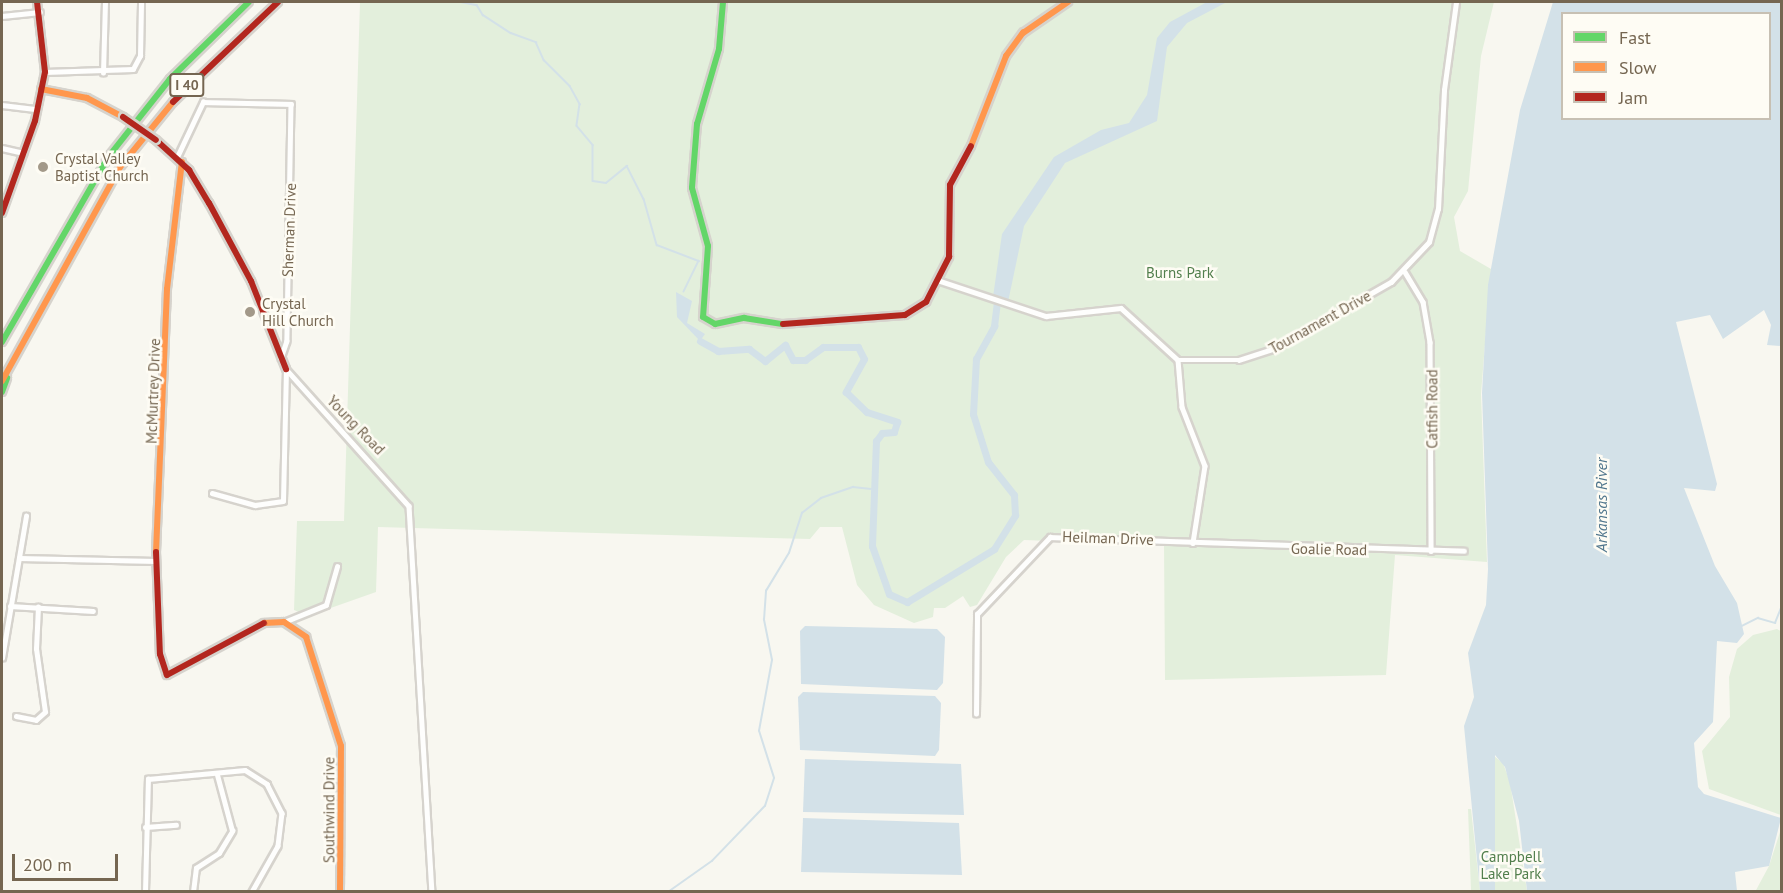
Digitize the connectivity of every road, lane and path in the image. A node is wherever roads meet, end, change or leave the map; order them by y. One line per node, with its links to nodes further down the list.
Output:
1 (37, 2): 9 (main road)
2 (105, 2): 12 (street)
3 (141, 2): 12 (street)
4 (249, 2): 24 (main road, I 40)
5 (278, 2): 26 (main road, I 40)
6 (723, 2): 23 (main road)
7 (1068, 2): 23 (main road)
8 (1456, 2): 22 (street, Tournament Drive)
9 (40, 12): 10 (street); 11 (main road)
10 (2, 16)
11 (45, 72): 12 (street); 13 (main road)
12 (103, 73)
13 (41, 88): 15 (main road); 18 (main road, Young Road, bridge)
14 (2, 105): 15 (street)
15 (37, 109): 17 (main road)
16 (2, 148): 17 (street)
17 (23, 153): 20 (main road)
18 (177, 157): 19 (main road, Young Road); 25 (street, Sherman Drive)
19 (182, 162): 25 (main road, Young Road); 37 (main road, McMurtrey Drive)
20 (5, 191): 21 (main road)
21 (2, 213)
22 (1406, 272): 27 (street, Tournament Drive); 34 (street, Catfish Road)
23 (940, 281): 27 (street)
24 (2, 342)
25 (281, 358): 28 (main road, Young Road)
26 (13, 360): 29 (main road, I 40); 30 (main road)
27 (1178, 360): 33 (street)
28 (286, 369): 31 (street); 53 (street, Young Road)
29 (2, 381)
30 (2, 392)
31 (212, 494)
32 (26, 516): 36 (street)
33 (1193, 543): 34 (street, Goalie Road); 44 (street, Heilman Drive)
34 (1431, 551): 35 (street, Goalie Road)
35 (1464, 551)
36 (19, 558): 37 (street); 39 (street)
37 (156, 561): 42 (main road, McMurtrey Drive)
38 (337, 567): 42 (street)
39 (10, 606): 40 (street); 43 (street)
40 (38, 607): 41 (street); 45 (street)
41 (93, 611)
42 (284, 622): 52 (main road, Southwind Drive)
43 (2, 658)
44 (976, 714)
45 (16, 716)
46 (217, 775): 48 (street); 50 (street); 51 (street)
47 (176, 825): 48 (street)
48 (145, 827): 49 (street)
49 (145, 891)
50 (193, 891)
51 (252, 891)
52 (340, 891)
53 (432, 891)

